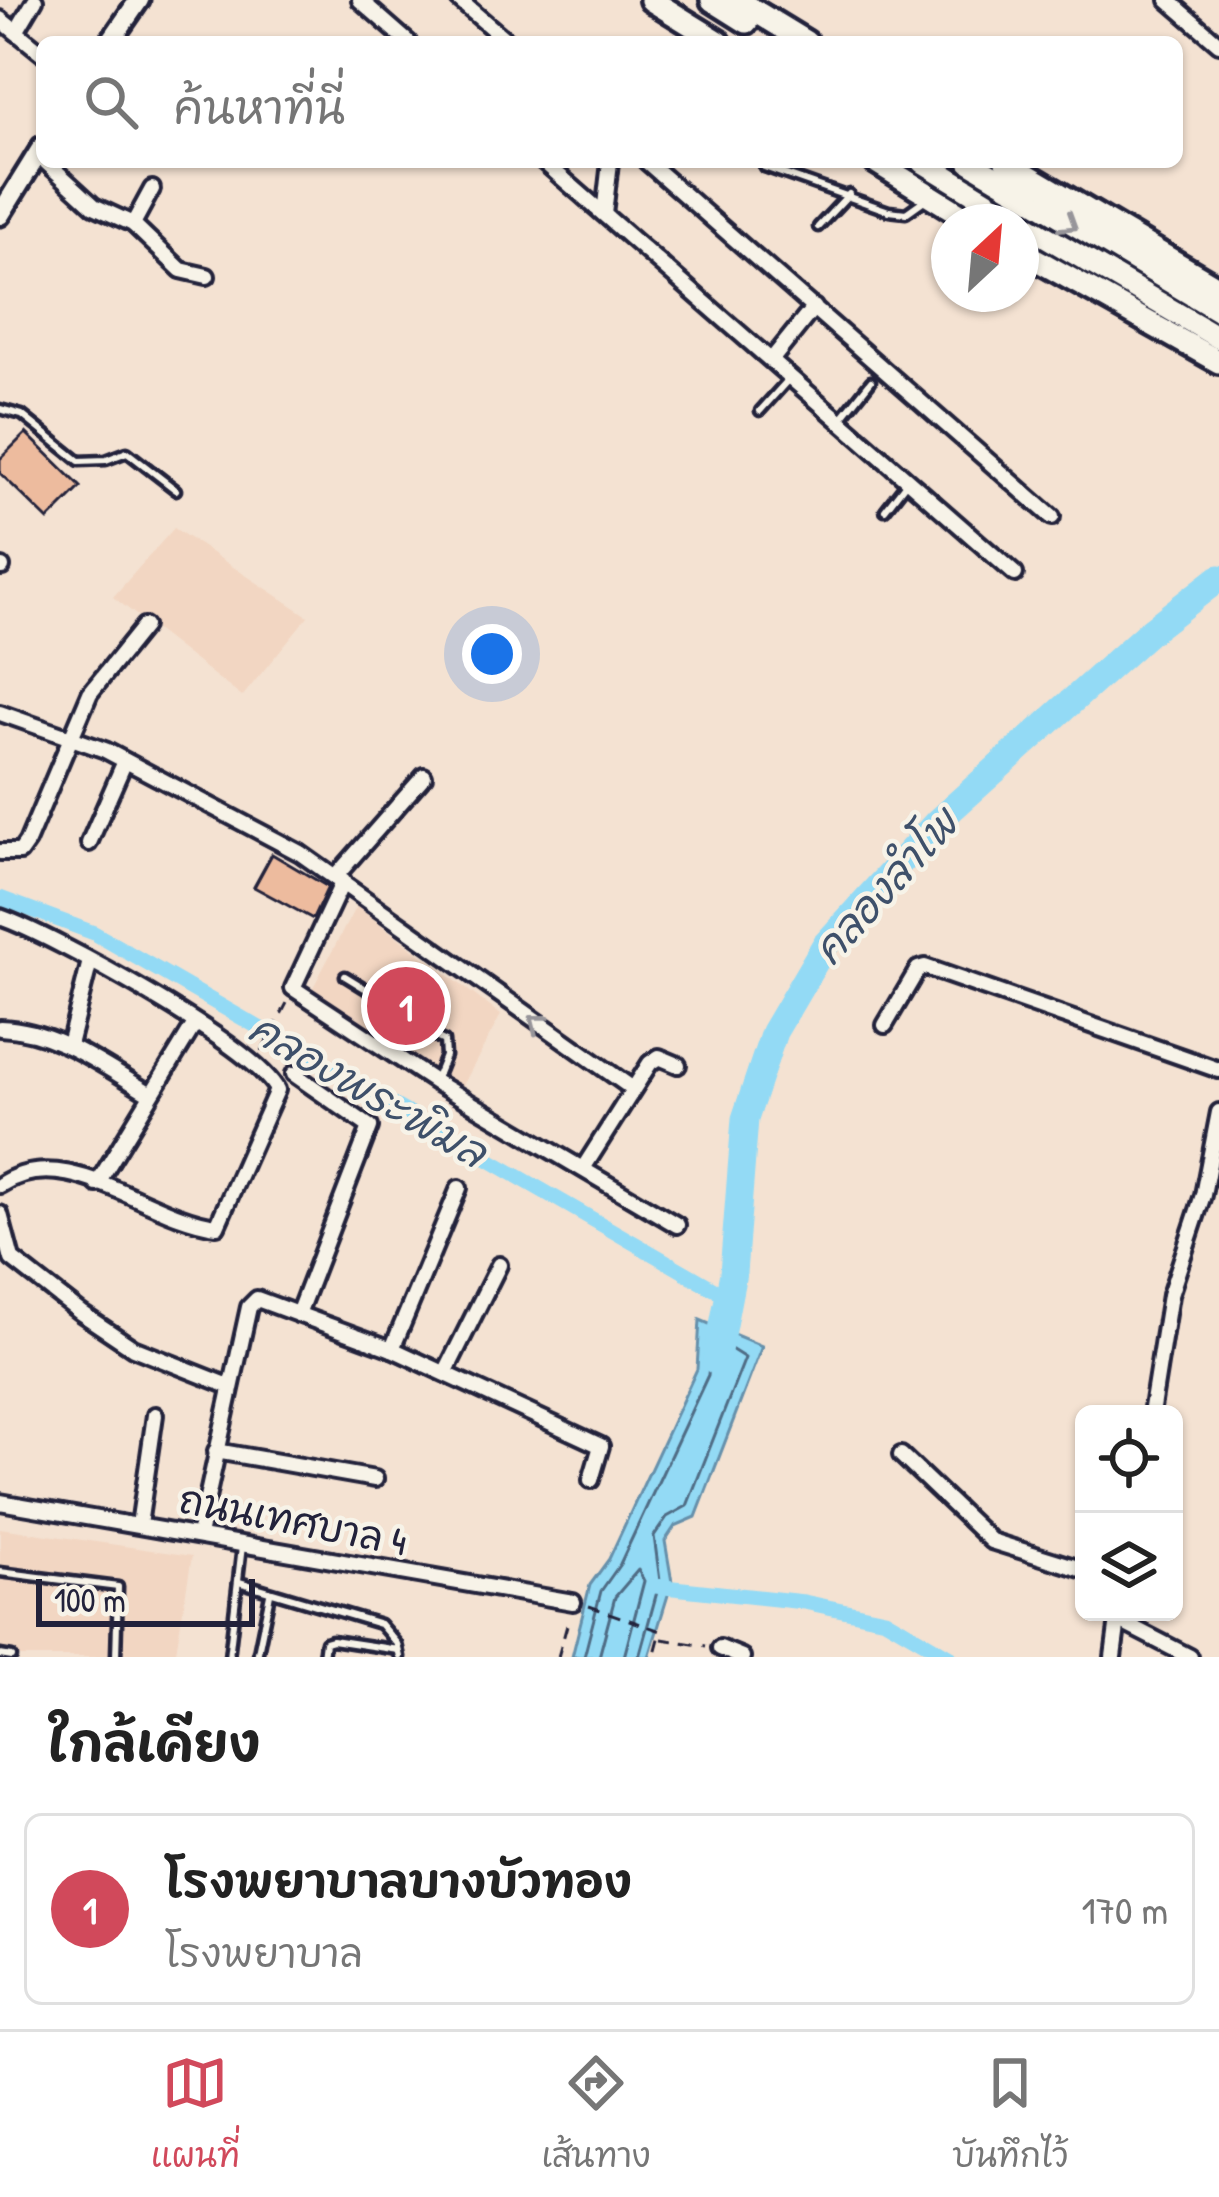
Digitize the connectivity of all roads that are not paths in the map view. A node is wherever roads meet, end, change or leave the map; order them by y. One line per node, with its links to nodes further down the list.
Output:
1 (35, 0): 10 (street)
2 (139, 0): 11 (main road)
3 (360, 0): 12 (street)
4 (459, 0): 13 (street)
5 (651, 0): 14 (main road); 15 (main road)
6 (712, 0): 16 (main road)
7 (737, 0): 17 (main road)
8 (1168, 0): 18 (street)
9 (0, 20): 10 (street)
10 (16, 32): 19 (street)
11 (114, 36)
12 (400, 36)
13 (501, 36)
14 (687, 36)
15 (709, 36)
16 (769, 36)
17 (796, 36)
18 (1219, 44)
19 (36, 48)
20 (36, 164): 35 (main road)
21 (54, 168): 37 (street)
22 (551, 168): 36 (street)
23 (609, 168): 36 (street)
24 (654, 168): 43 (street)
25 (767, 168): 31 (lane)
26 (886, 168): 32 (main road)
27 (933, 168): 34 (main road)
28 (980, 168): 44 (main road, one-way to 44)
29 (1016, 168): 42 (main road)
30 (152, 189): 37 (street)
31 (848, 194): 32 (lane); 38 (lane)
32 (930, 196): 33 (main road)
33 (943, 204)
34 (992, 204)
35 (0, 214)
36 (604, 214): 46 (street)
37 (133, 224): 41 (street)
38 (818, 227)
39 (1039, 233): 45 (main road)
40 (1039, 261): 47 (main road)
41 (207, 276)
42 (1219, 288)
43 (814, 307): 46 (street); 56 (street)
44 (1219, 311)
45 (1219, 338)
46 (773, 358): 48 (street)
47 (1219, 362)
48 (790, 377): 51 (lane); 52 (street)
49 (872, 381): 52 (lane)
50 (0, 410): 54 (lane)
51 (760, 411)
52 (840, 419): 53 (street)
53 (908, 480): 55 (lane); 57 (street)
54 (176, 490)
55 (885, 510)
56 (1052, 517)
57 (1015, 574)
58 (144, 626): 60 (street)
59 (0, 713): 60 (street)
60 (69, 737): 61 (street); 64 (street)
61 (125, 761): 63 (street); 65 (street)
62 (424, 776): 65 (street)
63 (89, 843)
64 (0, 851)
65 (340, 879): 73 (street); 79 (street, one-way to 65)
66 (0, 917): 67 (street)
67 (90, 961): 70 (street); 74 (street)
68 (345, 976): 69 (lane)
69 (397, 1018): 73 (lane); 78 (lane)
70 (194, 1025): 80 (street); 83 (street)
71 (884, 1025): 76 (street)
72 (0, 1028): 74 (street)
73 (377, 1044): 78 (street)
74 (69, 1045): 80 (street)
75 (678, 1065): 79 (street)
76 (1219, 1070)
77 (295, 1074): 91 (street)
78 (435, 1082): 82 (street)
79 (633, 1089): 82 (street)
80 (151, 1094): 83 (street)
81 (1219, 1112): 86 (street)
82 (584, 1167): 89 (street)
83 (97, 1184): 84 (street)
84 (0, 1185)
85 (459, 1188): 92 (street)
86 (1203, 1195): 87 (street); 95 (street)
87 (1219, 1201)
88 (0, 1214): 94 (street)
89 (677, 1225)
90 (499, 1265): 93 (street)
91 (298, 1314): 92 (street); 94 (street)
92 (392, 1349): 93 (street)
93 (446, 1373): 100 (street)
94 (229, 1386): 97 (street)
95 (1152, 1405)
96 (155, 1415): 102 (street)
97 (216, 1451): 99 (street); 103 (street)
98 (901, 1455): 105 (street)
99 (375, 1479)
100 (591, 1480)
101 (0, 1502): 102 (street, ถนนเทศบาล 4)
102 (139, 1525): 103 (street, ถนนเทศบาล 4)
103 (199, 1534): 104 (street, ถนนเทศบาล 4)
104 (242, 1542): 107 (lane); 109 (street, ถนนเทศบาล 4)
105 (1075, 1567)
106 (0, 1572): 116 (lane)
107 (238, 1582): 108 (lane); 117 (lane)
108 (270, 1594): 113 (lane); 118 (lane)
109 (575, 1602)
110 (1117, 1621): 121 (street)
111 (1127, 1621): 122 (street)
112 (720, 1648): 120 (street)
113 (399, 1653): 119 (lane)
114 (0, 1655): 115 (lane)
115 (12, 1657)
116 (116, 1657)
117 (229, 1657)
118 (257, 1657)
119 (323, 1657)
120 (742, 1657)
121 (1113, 1657)
122 (1190, 1657)

